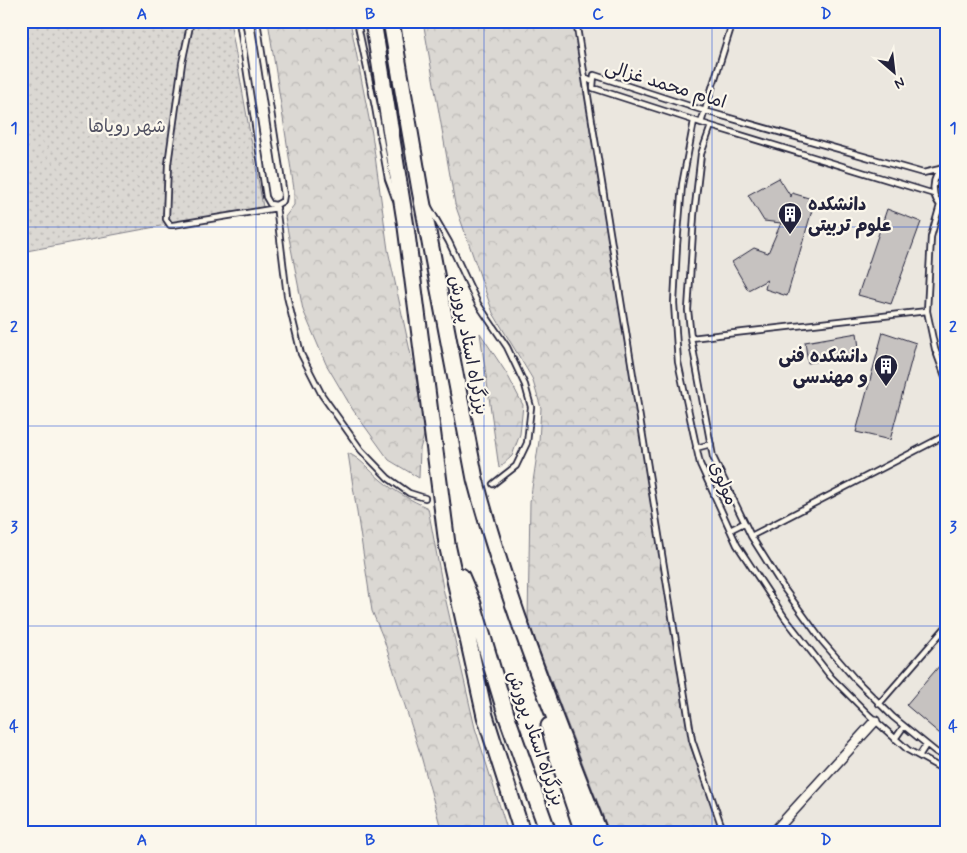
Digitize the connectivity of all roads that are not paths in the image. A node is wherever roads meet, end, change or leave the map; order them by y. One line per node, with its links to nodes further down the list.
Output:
1 (191, 21): 20 (lane)
2 (239, 21): 20 (lane)
3 (257, 21): 20 (lane)
4 (358, 21): 22 (lane)
5 (373, 21): 22 (highway, بزرگراه استاد پرورش)
6 (392, 21): 17 (highway, بزرگراه استاد پرورش)
7 (576, 21): 9 (lane)
8 (733, 21): 11 (lane)
9 (584, 78): 10 (lane); 49 (lane)
10 (593, 82): 11 (lane, امام محمد غزالی); 12 (lane, امام محمد غزالی)
11 (705, 110): 13 (lane); 16 (lane, امام محمد غزالی)
12 (694, 121): 13 (lane, امام محمد غزالی); 28 (lane, مولوی)
13 (701, 123): 14 (lane, امام محمد غزالی)
14 (711, 126): 18 (lane, امام محمد غزالی); 24 (lane, مولوی)
15 (946, 163): 16 (lane)
16 (940, 169): 18 (lane)
17 (420, 190): 29 (lane); 36 (highway, بزرگراه استاد پرورش)
18 (934, 194): 19 (lane)
19 (940, 205): 21 (lane); 23 (lane)
20 (276, 207): 30 (lane)
21 (946, 211)
22 (406, 226): 34 (highway, بزرگراه استاد پرورش)
23 (927, 311): 24 (lane); 25 (lane)
24 (691, 338): 27 (lane, مولوی)
25 (946, 379)
26 (946, 435): 33 (lane)
27 (710, 444): 28 (lane); 31 (lane, مولوی)
28 (696, 448): 32 (lane, مولوی)
29 (493, 484)
30 (426, 498)
31 (744, 523): 32 (lane); 33 (lane, مولوی)
32 (730, 530): 38 (lane, مولوی)
33 (751, 536): 37 (lane, مولوی)
34 (447, 544): 45 (highway, بزرگراه استاد پرورش); 46 (highway, بزرگراه استاد پرورش)
35 (946, 627): 37 (lane)
36 (536, 670): 47 (highway, بزرگراه استاد پرورش); 48 (highway, بزرگراه استاد پرورش)
37 (879, 704): 39 (lane, مولوی)
38 (875, 721): 40 (lane, مولوی); 50 (street)
39 (904, 726): 40 (lane); 41 (lane, مولوی)
40 (895, 739): 42 (lane, مولوی)
41 (926, 745): 42 (lane); 43 (lane, مولوی)
42 (919, 756): 44 (lane, مولوی)
43 (946, 757)
44 (946, 771)
45 (522, 832)
46 (548, 832)
47 (583, 832)
48 (599, 832)
49 (725, 832)
50 (774, 832)

